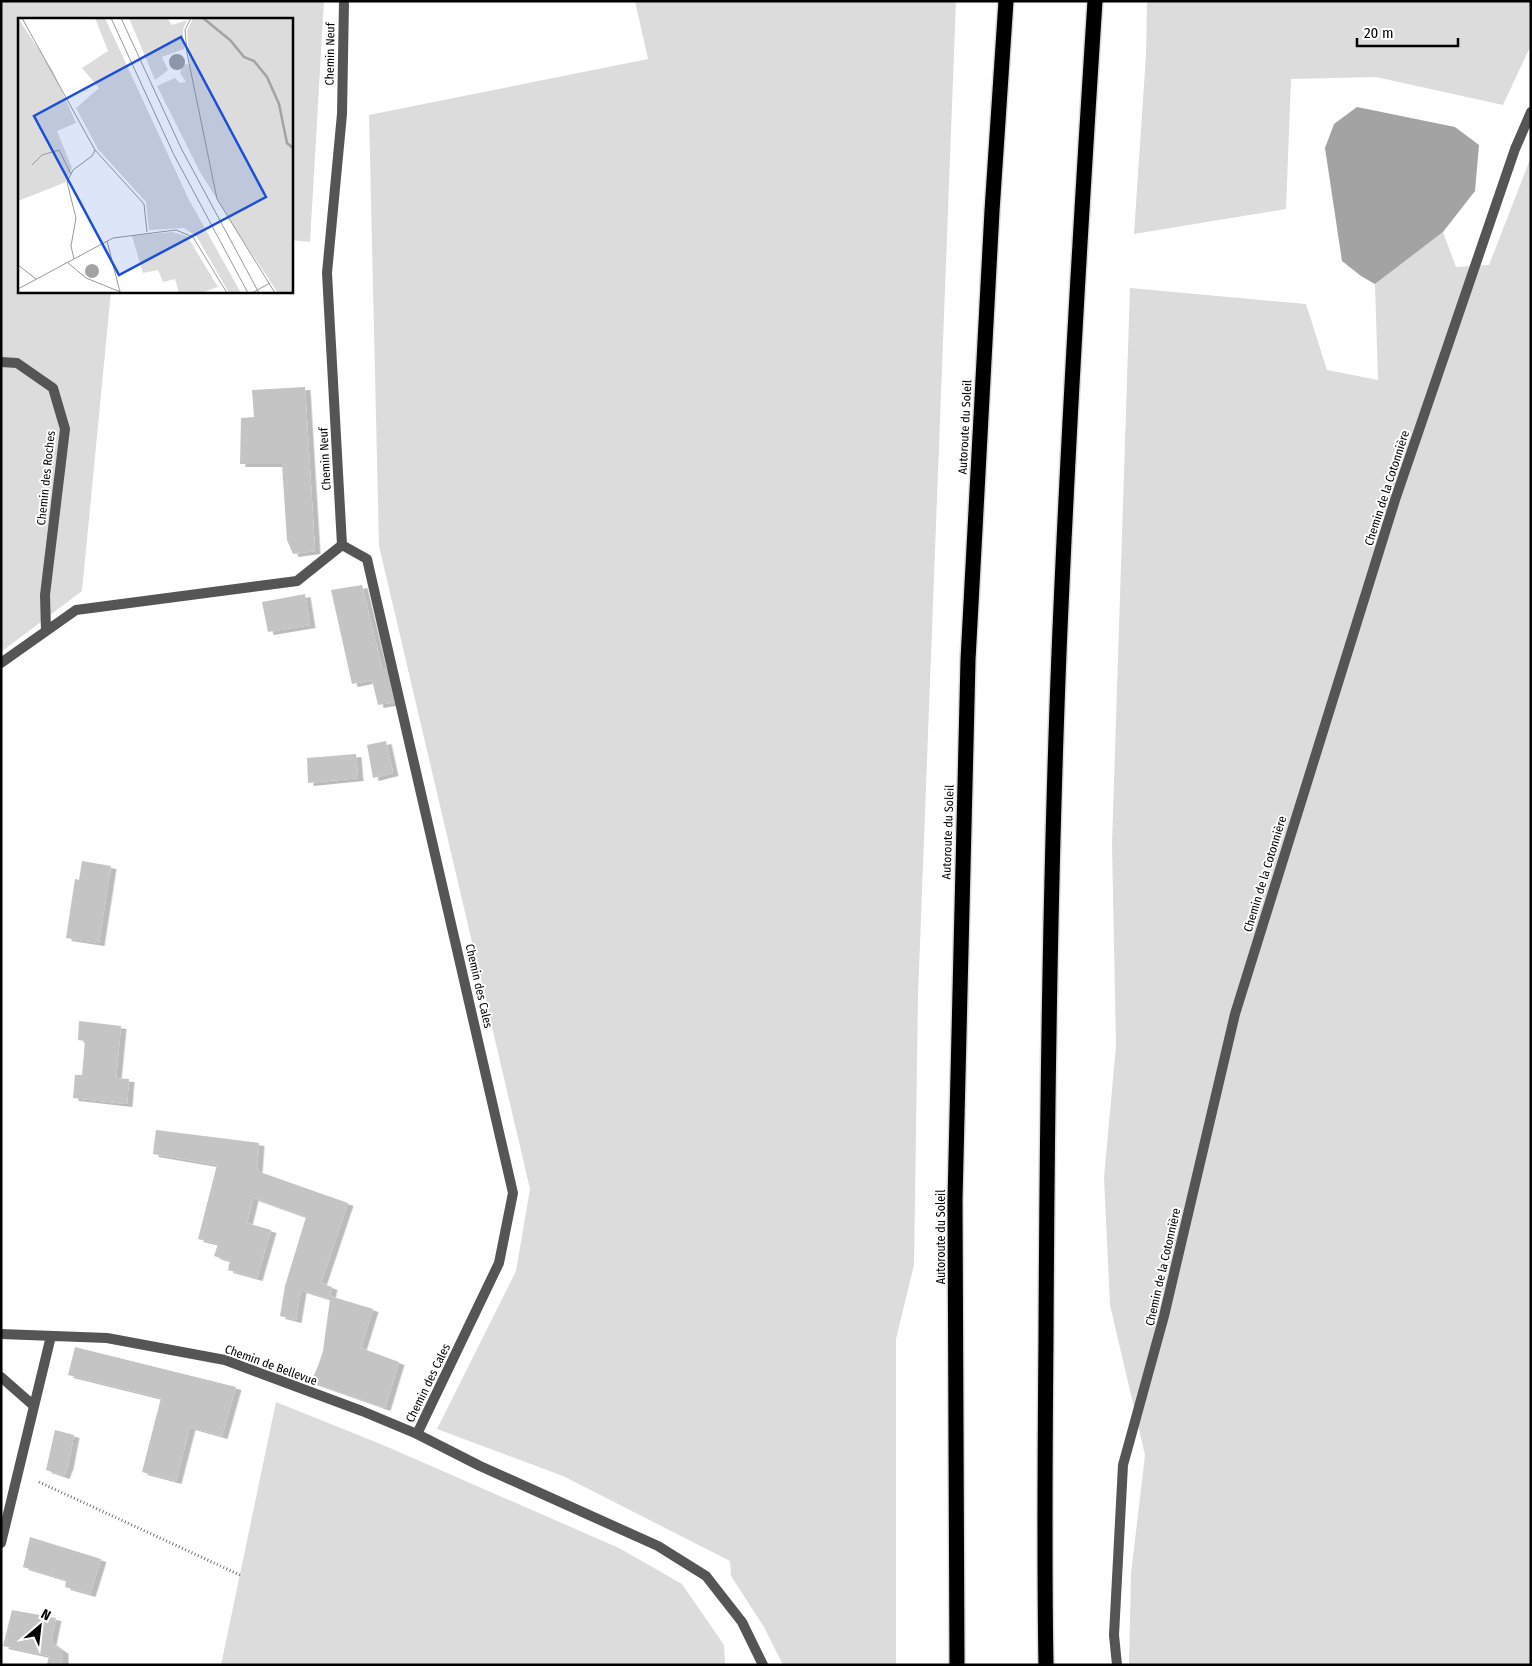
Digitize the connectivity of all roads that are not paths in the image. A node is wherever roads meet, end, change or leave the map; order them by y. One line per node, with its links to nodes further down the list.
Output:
1 (344, 1): 6 (street, Chemin Neuf)
2 (1006, 1): 16 (highway, Autoroute du Soleil)
3 (1095, 1): 17 (highway)
4 (1531, 112): 18 (street, Chemin de la Cotonnière)
5 (1, 362): 7 (street, Chemin des Roches)
6 (342, 544): 7 (street); 13 (street, Chemin des Cales)
7 (46, 631): 8 (street)
8 (1, 663)
9 (1, 1334): 10 (street, Chemin de Bellevue)
10 (51, 1336): 12 (street); 13 (street, Chemin de Bellevue)
11 (1, 1377): 12 (street)
12 (34, 1406): 14 (street)
13 (417, 1434): 15 (street, Chemin de Bellevue)
14 (1, 1543)
15 (763, 1665)
16 (957, 1665)
17 (1046, 1665)
18 (1117, 1665)

